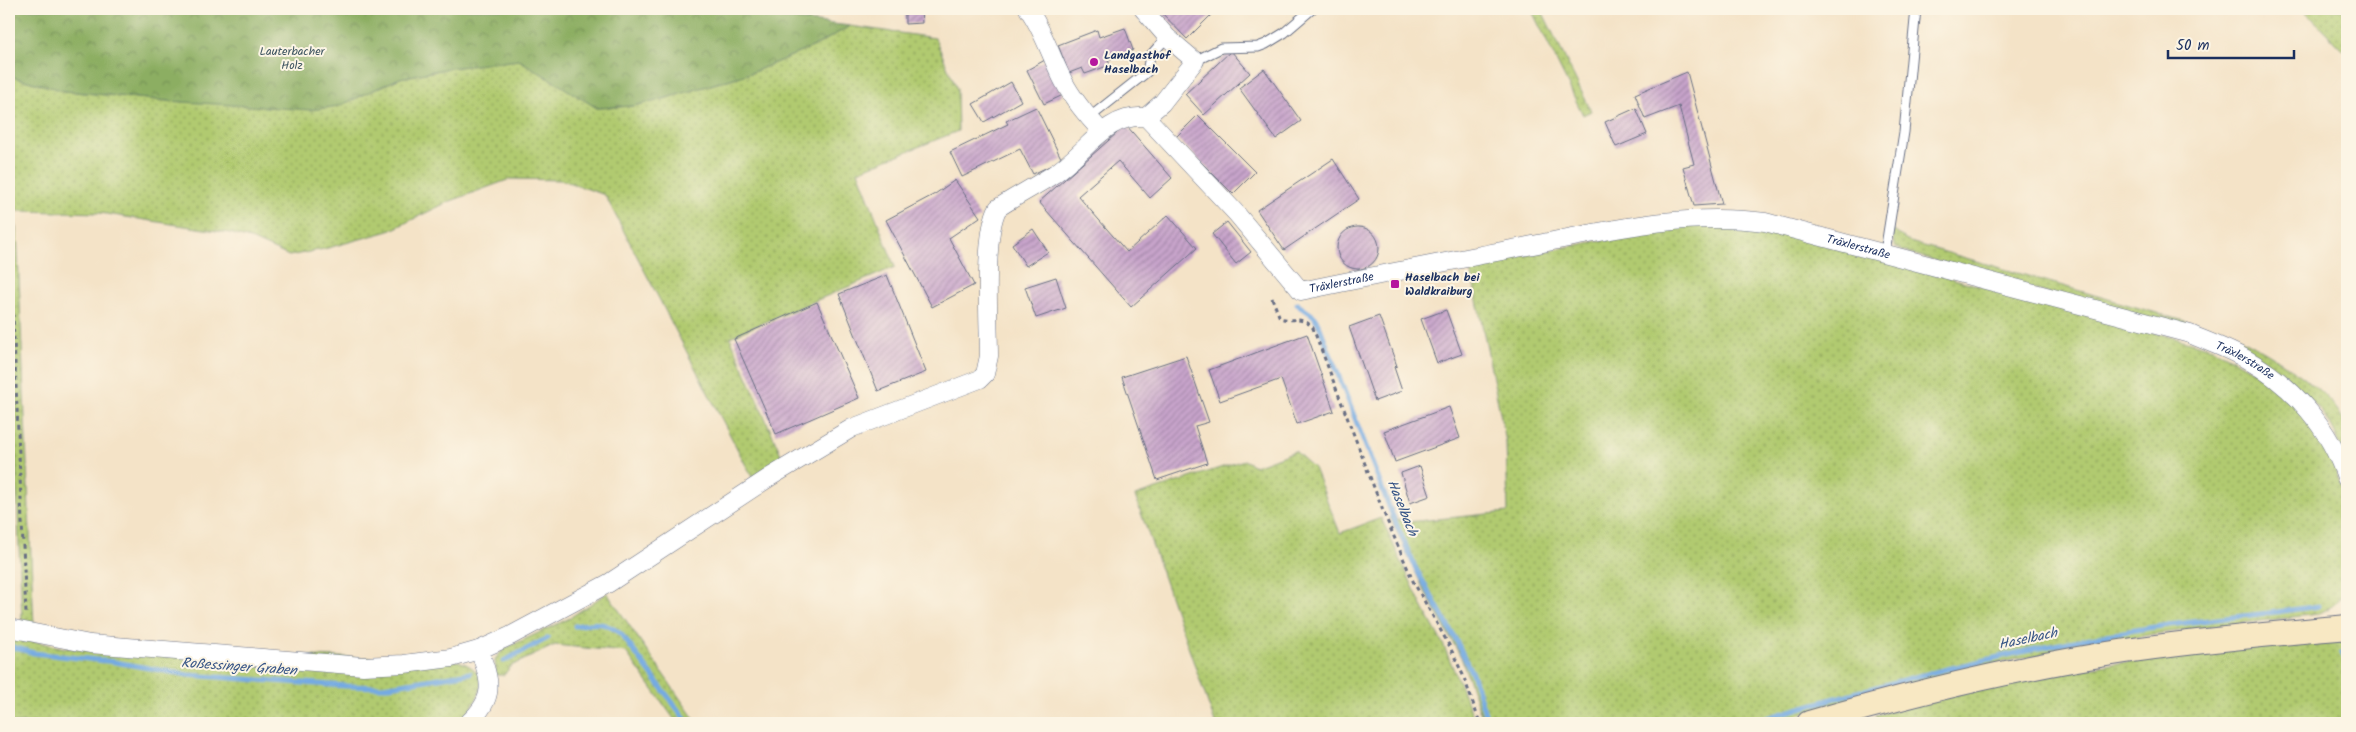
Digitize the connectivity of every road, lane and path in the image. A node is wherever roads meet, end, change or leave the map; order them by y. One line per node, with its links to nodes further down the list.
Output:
1 (1028, 9): 8 (street)
2 (1143, 9): 5 (street)
3 (1312, 9): 6 (lane)
4 (1916, 9): 11 (lane)
5 (1167, 38): 6 (street); 8 (lane)
6 (1194, 61): 7 (street)
7 (1146, 117): 9 (street); 11 (street, Träxlerstraße)
8 (1089, 118): 9 (street)
9 (1102, 132): 17 (street)
10 (9, 225): 16 (path)
11 (1885, 252): 13 (street, Träxlerstraße)
12 (1272, 298): 19 (path)
13 (2347, 480)
14 (2347, 627): 20 (street)
15 (9, 628): 16 (street)
16 (26, 632): 17 (street)
17 (479, 650): 18 (street)
18 (468, 723)
19 (1480, 723)
20 (1809, 723)

